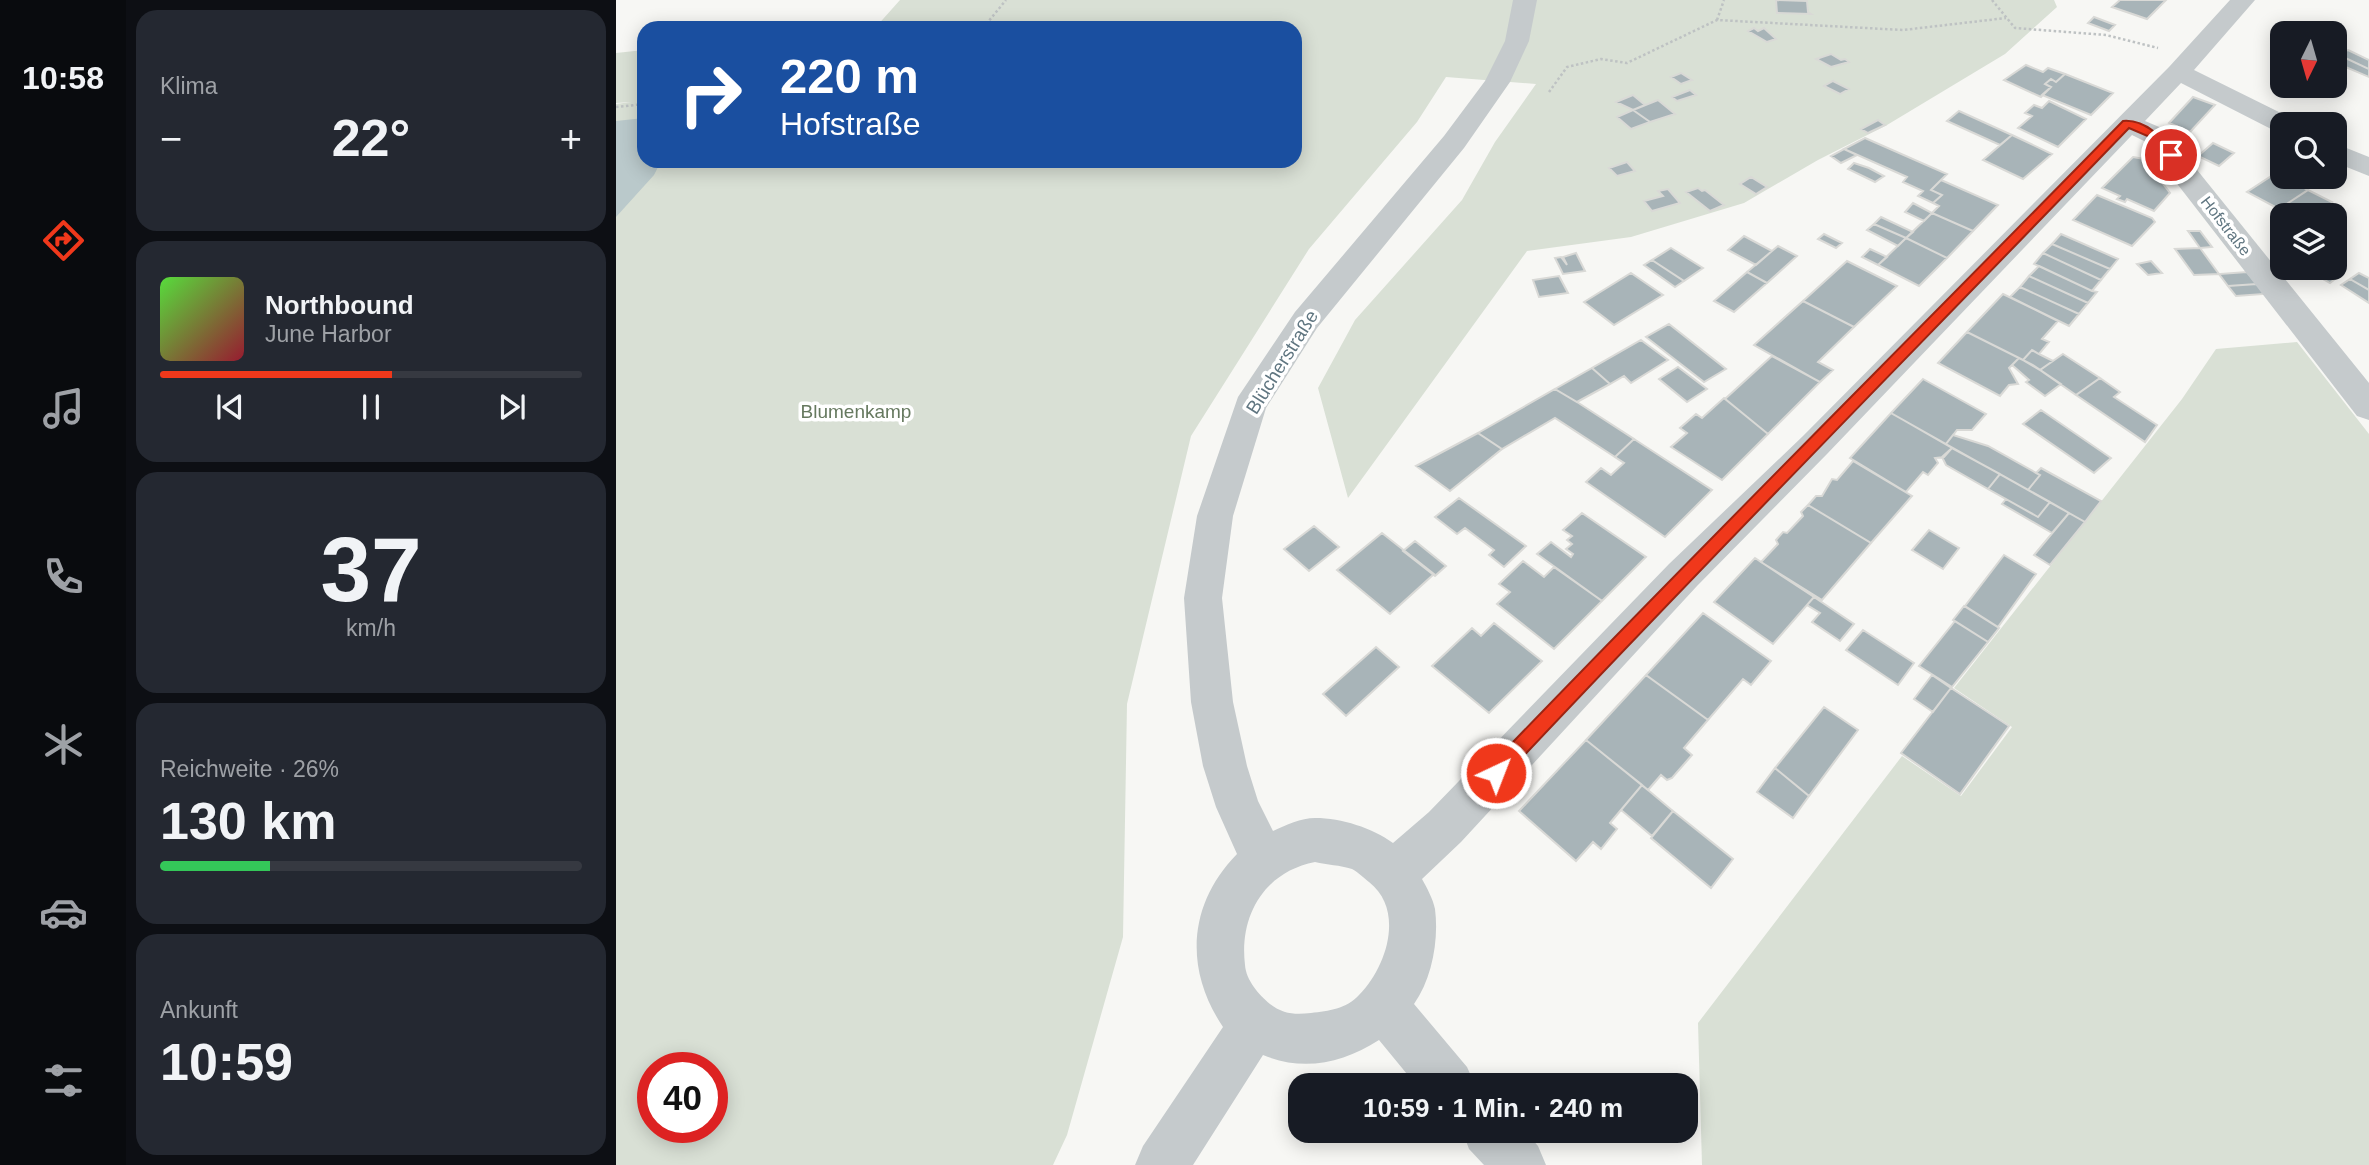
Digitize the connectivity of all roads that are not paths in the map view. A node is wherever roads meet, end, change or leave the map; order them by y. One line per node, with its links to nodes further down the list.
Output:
1 (1525, 0): 9 (street, Blücherstraße)
2 (2243, 0): 3 (street)
3 (2183, 66): 4 (street); 5 (street)
4 (2270, 117)
5 (2127, 123): 8 (street, Hofstraße); 10 (street)
6 (2347, 157): 7 (street)
7 (2369, 168)
8 (2369, 407)
9 (1264, 861): 10 (street); 12 (street)
10 (1395, 873): 11 (street)
11 (1383, 1006): 12 (street); 13 (street)
12 (1254, 1024): 15 (street)
13 (1440, 1073)
14 (1500, 1143): 16 (street)
15 (1162, 1165)
16 (1520, 1165)

